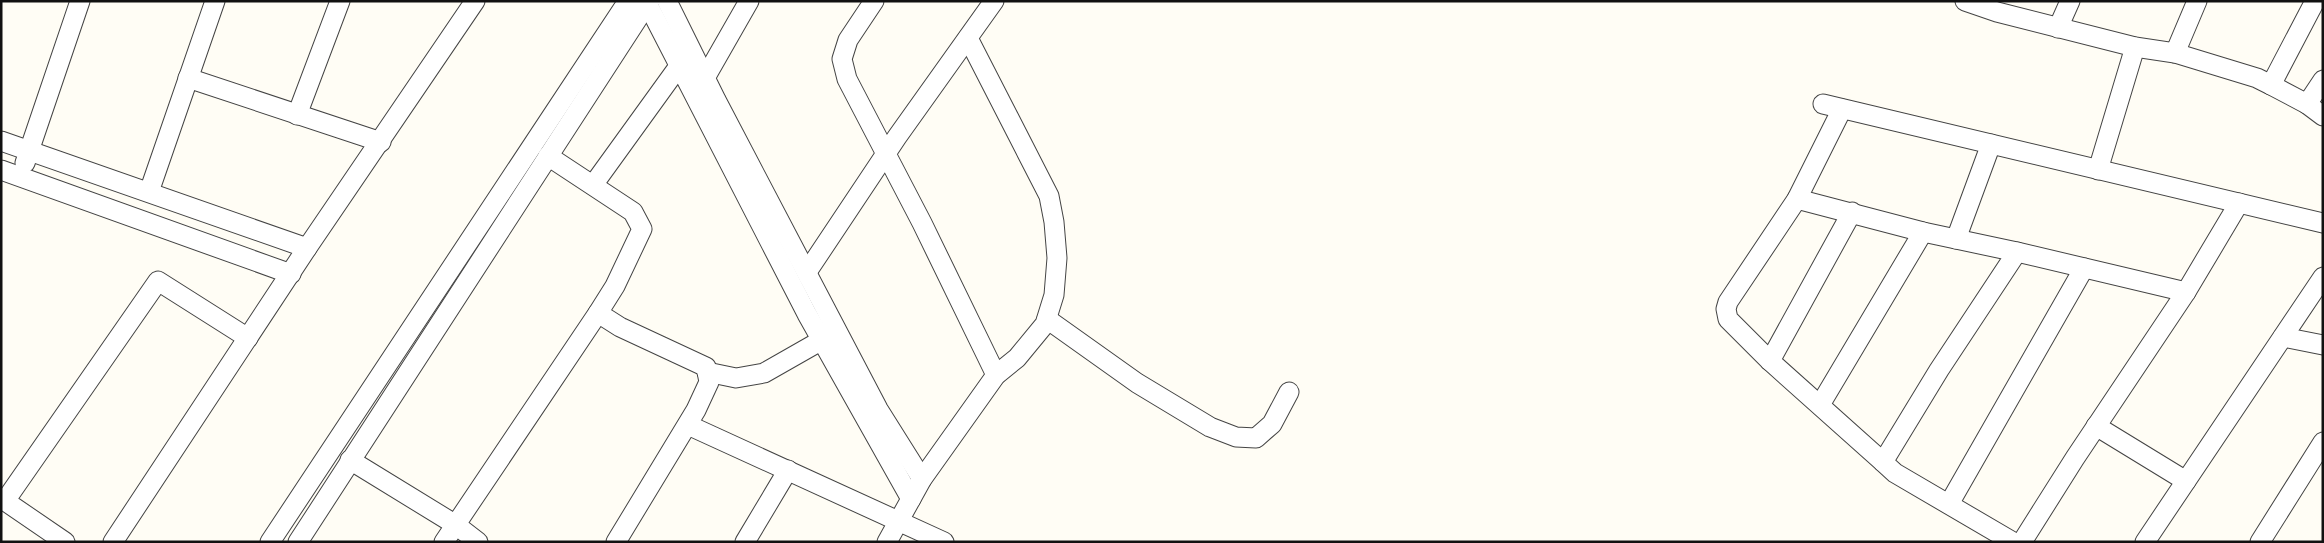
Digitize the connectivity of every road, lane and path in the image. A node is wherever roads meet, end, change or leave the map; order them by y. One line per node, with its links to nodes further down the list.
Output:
1 (80, 1): 32 (street)
2 (215, 1): 20 (street)
3 (340, 1): 27 (street)
4 (475, 1): 30 (street)
5 (628, 1): 78 (street)
6 (667, 1): 21 (street)
7 (749, 1): 21 (street)
8 (874, 1): 33 (street)
9 (994, 1): 16 (street)
10 (1965, 1): 15 (street)
11 (2070, 1): 15 (street)
12 (2197, 1): 18 (street)
13 (2315, 1): 23 (street)
14 (648, 2): 19 (street); 34 (street)
15 (2058, 28): 17 (street)
16 (968, 38): 33 (street); 54 (street)
17 (2135, 47): 18 (street); 36 (street)
18 (2175, 53): 23 (street)
19 (679, 66): 38 (street); 57 (street)
20 (188, 78): 27 (street); 39 (street)
21 (705, 78): 49 (street)
22 (2323, 80): 25 (street)
23 (2271, 85): 25 (street)
24 (1823, 104): 26 (street)
25 (2307, 104): 28 (street)
26 (1842, 109): 31 (street); 40 (street)
27 (297, 115): 30 (street)
28 (2323, 116)
29 (1, 141): 32 (street)
30 (381, 142): 46 (street)
31 (1991, 144): 36 (street); 45 (street)
32 (30, 151): 37 (street); 39 (street)
33 (885, 155): 49 (street); 61 (street)
34 (548, 156): 38 (street); 67 (street)
35 (1, 170): 37 (street)
36 (2098, 170): 41 (street)
37 (20, 177): 50 (street)
38 (593, 185): 53 (street)
39 (149, 192): 46 (street)
40 (1796, 199): 42 (street); 59 (street)
41 (2239, 203): 43 (street); 52 (street)
42 (1852, 212): 44 (street); 59 (street)
43 (2323, 223)
44 (1923, 232): 45 (street); 63 (street)
45 (1956, 239): 47 (street)
46 (308, 248): 50 (street)
47 (2017, 252): 48 (street); 68 (street)
48 (2084, 268): 52 (street); 73 (street)
49 (807, 272): 70 (street)
50 (290, 274): 56 (street)
51 (2323, 277): 55 (street)
52 (2186, 292): 65 (street)
53 (598, 313): 60 (street); 75 (street)
54 (1047, 319): 61 (street); 62 (street)
55 (2283, 337): 58 (street); 71 (street)
56 (248, 338): 76 (street); 77 (street)
57 (822, 340): 60 (street); 72 (street)
58 (2323, 345)
59 (1770, 361): 63 (street)
60 (707, 372): 64 (street)
61 (996, 375): 70 (street)
62 (1289, 392)
63 (1820, 405): 68 (street)
64 (688, 424): 69 (street); 82 (street)
65 (2096, 426): 71 (street); 87 (street)
66 (2321, 450): 89 (street)
67 (350, 460): 75 (street); 79 (street)
68 (1883, 462): 73 (street)
69 (788, 470): 74 (street); 83 (street)
70 (922, 479): 72 (street)
71 (2186, 481): 88 (street)
72 (910, 499): 74 (street)
73 (1949, 504): 86 (street)
74 (898, 522): 84 (street); 85 (street)
75 (456, 525): 80 (street); 81 (street)
76 (65, 542)
77 (113, 542)
78 (270, 542)
79 (298, 542)
80 (444, 542)
81 (478, 542)
82 (616, 542)
83 (746, 542)
84 (888, 542)
85 (944, 542)
86 (2013, 542)
87 (2022, 542)
88 (2145, 542)
89 (2260, 542)

